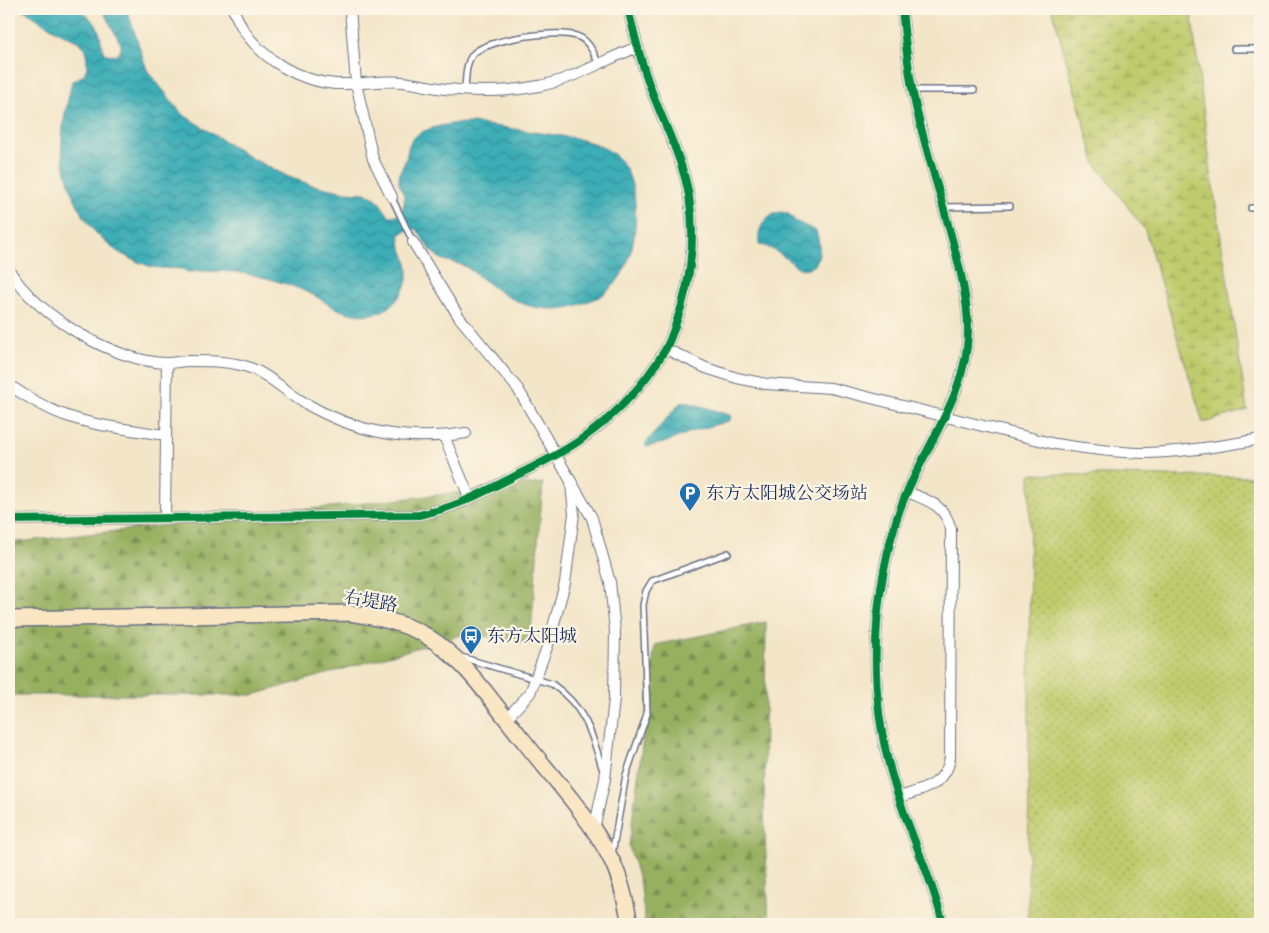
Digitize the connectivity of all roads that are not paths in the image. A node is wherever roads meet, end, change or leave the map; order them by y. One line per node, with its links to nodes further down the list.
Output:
1 (233, 9): 9 (street)
2 (350, 9): 9 (street)
3 (628, 9): 5 (street)
4 (902, 9): 11 (street)
5 (638, 47): 8 (street); 20 (street)
6 (1234, 49): 7 (lane)
7 (1260, 49)
8 (599, 64): 10 (street); 10 (lane)
9 (356, 83): 10 (street); 13 (street)
10 (465, 90)
11 (913, 90): 12 (lane); 15 (street)
12 (974, 90)
13 (392, 197): 18 (lane)
14 (1010, 206): 15 (lane)
15 (943, 207): 23 (street)
16 (1251, 208): 17 (lane)
17 (1260, 208)
18 (413, 242): 28 (street)
19 (9, 270): 21 (street)
20 (666, 349): 23 (street); 28 (street)
21 (167, 363): 25 (street); 26 (street)
22 (9, 385): 25 (street)
23 (944, 415): 27 (street); 30 (street)
24 (466, 433): 26 (street)
25 (166, 435): 32 (street)
26 (444, 436): 31 (street)
27 (1260, 439)
28 (557, 455): 29 (street); 31 (street)
29 (570, 477): 37 (street); 39 (street)
30 (908, 492): 40 (street); 40 (street)
31 (470, 499): 32 (street)
32 (165, 517): 33 (street)
33 (9, 520)
34 (728, 553): 42 (lane)
35 (9, 619): 36 (main road, 右堤路)
36 (450, 654): 37 (lane); 38 (main road, 右堤路)
37 (535, 679): 38 (street); 39 (lane)
38 (506, 719): 41 (main road, 右堤路)
39 (605, 780): 41 (street)
40 (899, 797): 44 (street)
41 (594, 829): 42 (main road, 右堤路)
42 (612, 860): 43 (main road, 右堤路)
43 (630, 924)
44 (942, 924)

